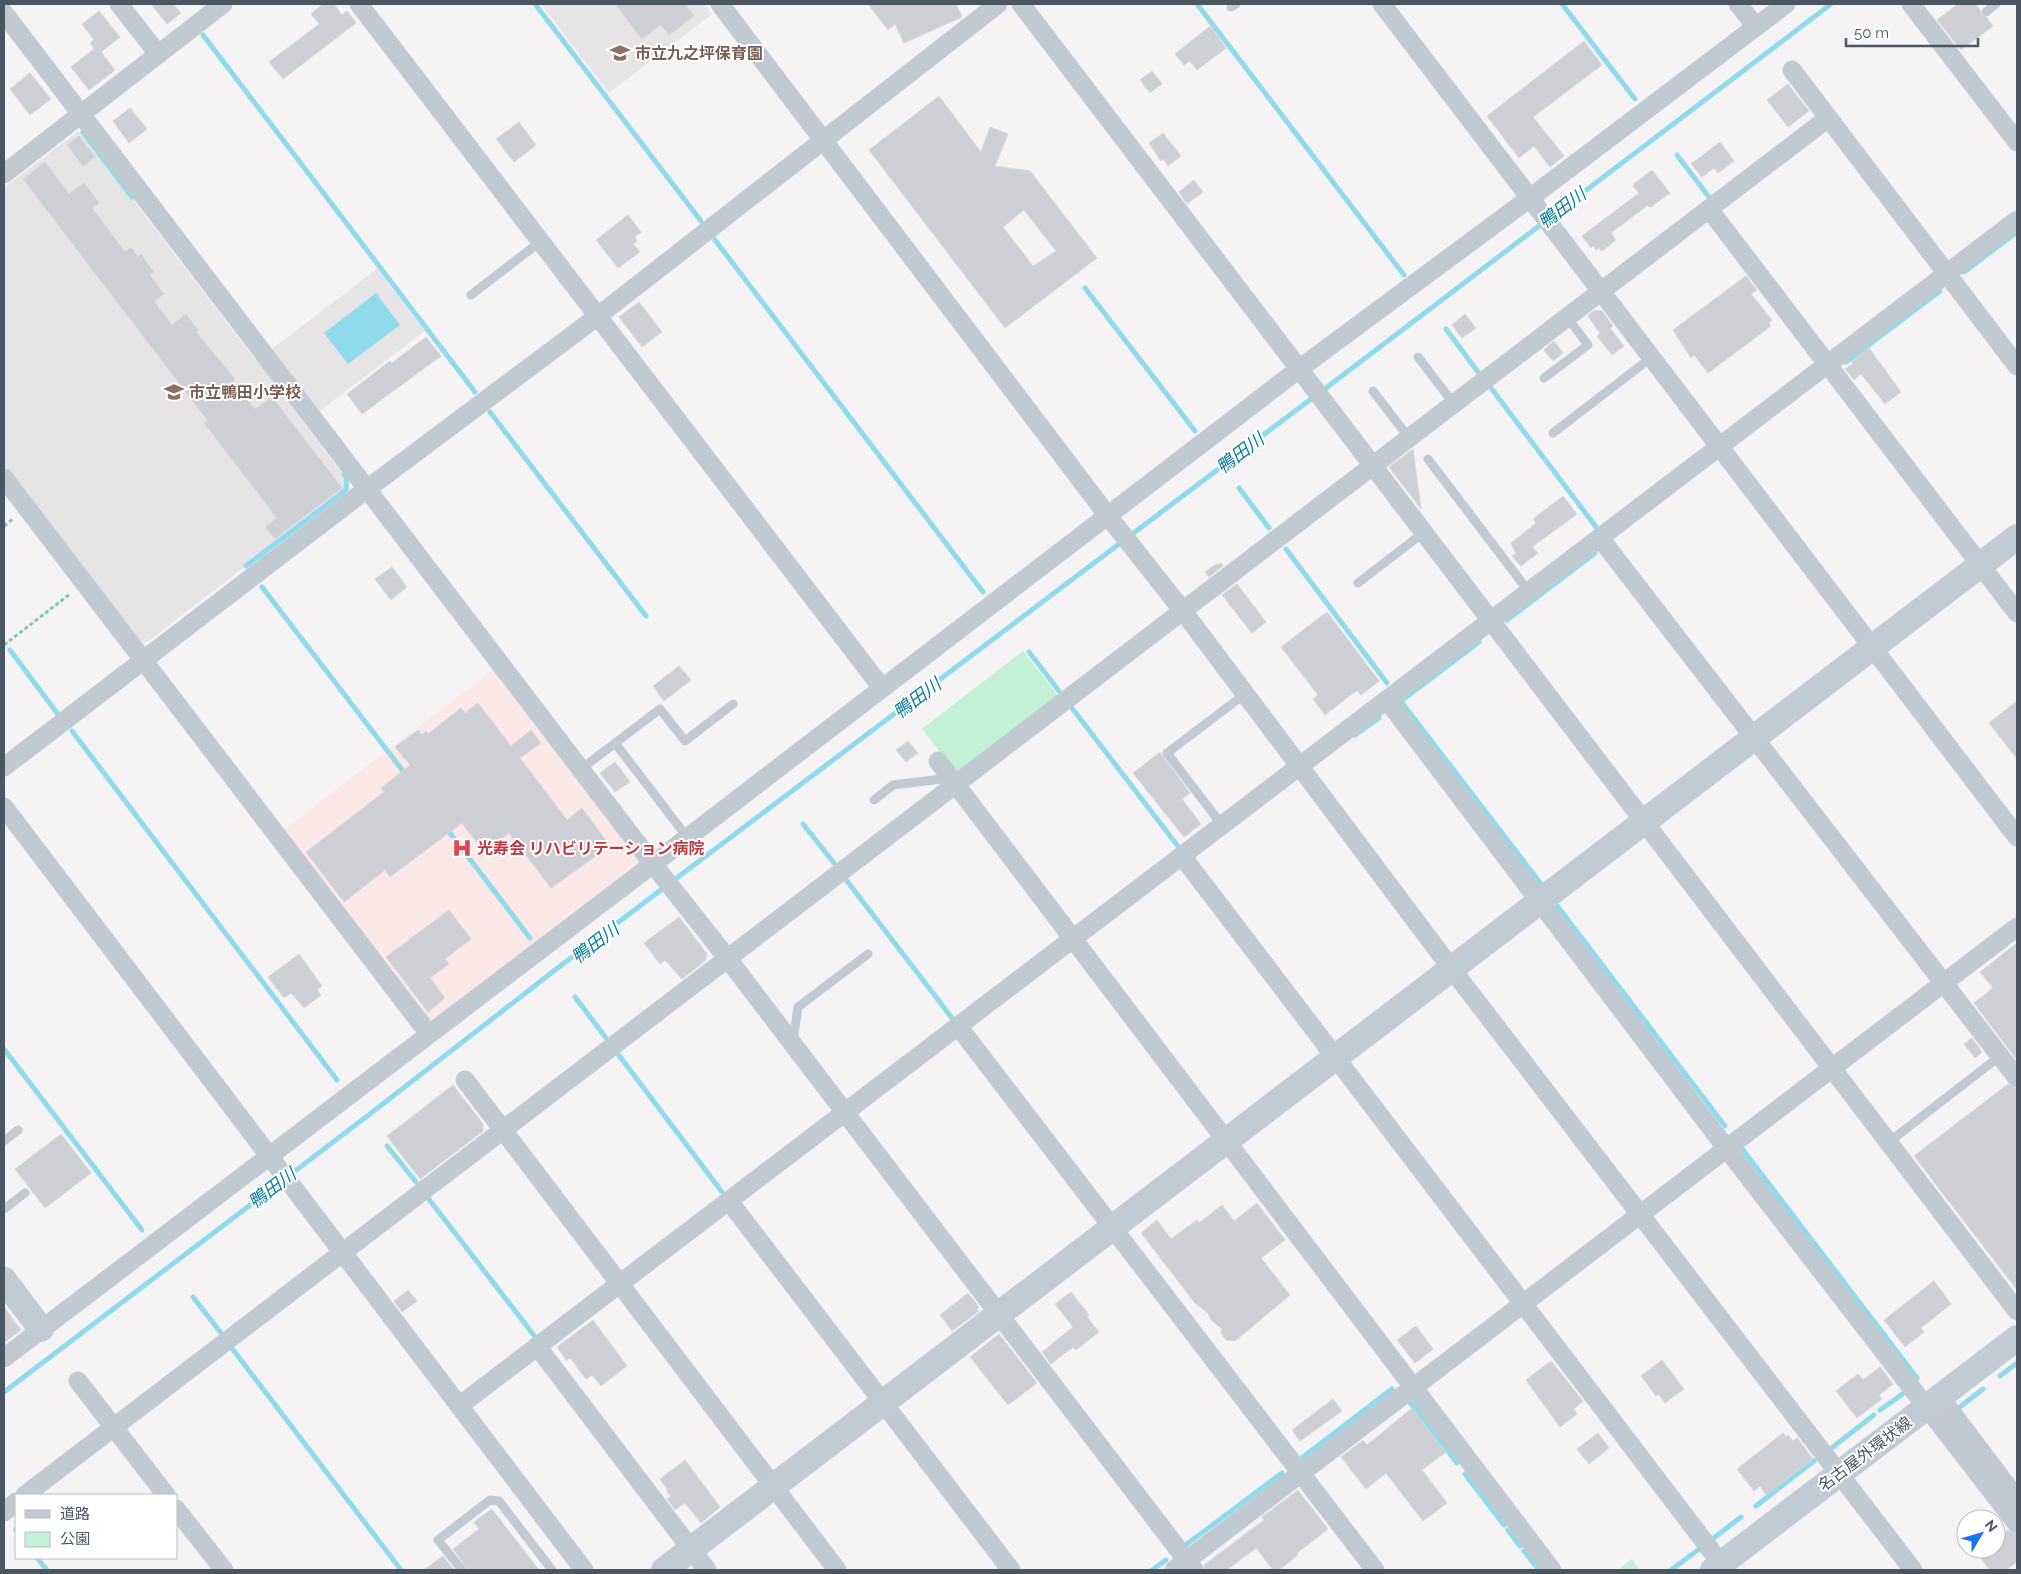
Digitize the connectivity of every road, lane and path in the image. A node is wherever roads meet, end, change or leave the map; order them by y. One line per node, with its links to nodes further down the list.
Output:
1 (119, 4): 15 (street)
2 (223, 4): 15 (street)
3 (359, 4): 25 (street)
4 (720, 4): 19 (street)
5 (998, 4): 19 (street)
6 (1021, 4): 35 (street)
7 (1382, 4): 22 (street)
8 (1738, 4): 14 (street)
9 (1786, 4): 14 (street)
10 (1911, 4): 20 (street)
11 (1996, 4): 12 (lane)
12 (1986, 12)
13 (4, 13): 17 (street)
14 (1756, 27): 22 (street)
15 (158, 54): 17 (street)
16 (1792, 70): 18 (street)
17 (80, 114): 21 (street); 45 (street)
18 (1828, 118): 23 (street); 26 (street)
19 (824, 141): 29 (street); 46 (street)
20 (2017, 142)
21 (4, 174)
22 (1533, 202): 27 (street); 35 (street)
23 (1709, 209): 27 (street); 33 (street)
24 (2017, 220): 26 (street)
25 (541, 241): 28 (lane); 29 (street)
26 (1947, 274): 33 (street); 34 (street)
27 (1601, 291): 30 (street); 32 (street)
28 (471, 295)
29 (598, 316): 45 (street); 60 (street)
30 (1567, 317): 36 (lane); 38 (street)
31 (1418, 356): 38 (lane)
32 (1652, 357): 39 (lane); 41 (street)
33 (1828, 364): 41 (street); 50 (street)
34 (2017, 366)
35 (1302, 373): 43 (street); 46 (street)
36 (1544, 378)
37 (1373, 391): 40 (lane)
38 (1454, 404): 40 (street)
39 (1553, 433)
40 (1409, 438): 43 (street)
41 (1720, 446): 49 (street); 58 (street)
42 (1428, 459): 53 (lane)
43 (1372, 466): 47 (street); 54 (street)
44 (4, 478): 51 (street)
45 (367, 489): 59 (street); 69 (street)
46 (1111, 520): 54 (street); 60 (street)
47 (1423, 533): 52 (lane); 56 (street)
48 (2017, 537): 50 (street)
49 (1600, 538): 53 (street); 64 (street)
50 (1981, 565): 55 (street); 58 (street)
51 (84, 582): 57 (path); 59 (street)
52 (1358, 582)
53 (1529, 592): 56 (street)
54 (1183, 611): 61 (street); 70 (street)
55 (2017, 613)
56 (1491, 621): 62 (street); 73 (street)
57 (4, 645)
58 (1872, 647): 64 (street); 75 (street)
59 (144, 660): 68 (street); 87 (street)
60 (882, 688): 76 (street)
61 (1246, 694): 67 (street); 74 (lane)
62 (1387, 700): 67 (street); 79 (street)
63 (733, 704): 65 (lane)
64 (1754, 737): 73 (street); 85 (street)
65 (615, 743): 69 (lane); 76 (lane)
66 (938, 762): 70 (street)
67 (1300, 766): 74 (street); 84 (street)
68 (4, 767)
69 (581, 770): 78 (street)
70 (953, 781): 71 (lane); 81 (street); 83 (street)
71 (874, 800)
72 (4, 807): 101 (street)
73 (1644, 821): 79 (street); 91 (street)
74 (1222, 825): 77 (street)
75 (2017, 836)
76 (687, 838): 78 (street)
77 (1182, 856): 81 (street); 90 (street)
78 (656, 868): 83 (street); 87 (street)
79 (1539, 901): 84 (street); 100 (street)
80 (2017, 927): 85 (street)
81 (1073, 939): 86 (street); 97 (street)
82 (868, 954): 88 (lane)
83 (728, 959): 88 (street); 96 (street)
84 (1451, 968): 90 (street); 105 (street)
85 (1944, 983): 89 (street); 91 (street)
86 (958, 1026): 94 (street); 106 (street)
87 (428, 1034): 101 (street)
88 (793, 1044): 94 (street)
89 (2000, 1056): 92 (street); 99 (lane)
90 (1335, 1057): 97 (street); 110 (street)
91 (1832, 1068): 99 (street); 100 (street)
92 (2017, 1078)
93 (465, 1080): 96 (street)
94 (845, 1112): 103 (street); 112 (street)
95 (18, 1130): 98 (lane)
96 (503, 1131): 107 (street); 109 (street)
97 (1226, 1140): 106 (street); 118 (street)
98 (4, 1141)
99 (1889, 1142): 111 (street)
100 (1727, 1149): 105 (street); 120 (street)
101 (272, 1160): 107 (street); 113 (street)
102 (25, 1193): 104 (lane)
103 (729, 1200): 109 (street); 119 (street)
104 (4, 1209)
105 (1641, 1214): 110 (street); 124 (street)
106 (1112, 1227): 112 (street); 123 (street)
107 (343, 1254): 121 (street); 122 (street)
108 (4, 1280): 113 (street)
109 (619, 1284): 115 (street); 125 (street)
110 (1523, 1304): 118 (street); 135 (street)
111 (2017, 1311)
112 (999, 1314): 119 (street); 134 (street)
113 (41, 1329): 116 (street)
114 (2017, 1338): 120 (street, 名古屋外環状線)
115 (537, 1346): 121 (street); 133 (street)
116 (4, 1358)
117 (78, 1381): 122 (street)
118 (1414, 1388): 123 (street); 145 (street)
119 (883, 1402): 125 (street); 143 (street)
120 (1934, 1402): 124 (street, 名古屋外環状線); 128 (street); 132 (street)
121 (459, 1406): 139 (street)
122 (113, 1427): 126 (street); 127 (street)
123 (1302, 1473): 134 (street); 144 (street)
124 (1839, 1474): 135 (street, 名古屋外環状線); 146 (street)
125 (773, 1486): 133 (street); 142 (street)
126 (26, 1494)
127 (165, 1494)
128 (2017, 1499)
129 (15, 1503): 130 (street)
130 (4, 1512)
131 (178, 1512): 136 (street)
132 (2017, 1524)
133 (691, 1549): 140 (street); 141 (street)
134 (1185, 1567)
135 (1720, 1568)
136 (224, 1570)
137 (462, 1570): 138 (lane)
138 (552, 1570)
139 (584, 1570)
140 (664, 1570)
141 (707, 1570)
142 (837, 1570)
143 (1011, 1570)
144 (1376, 1570)
145 (1552, 1570)
146 (1913, 1570)

